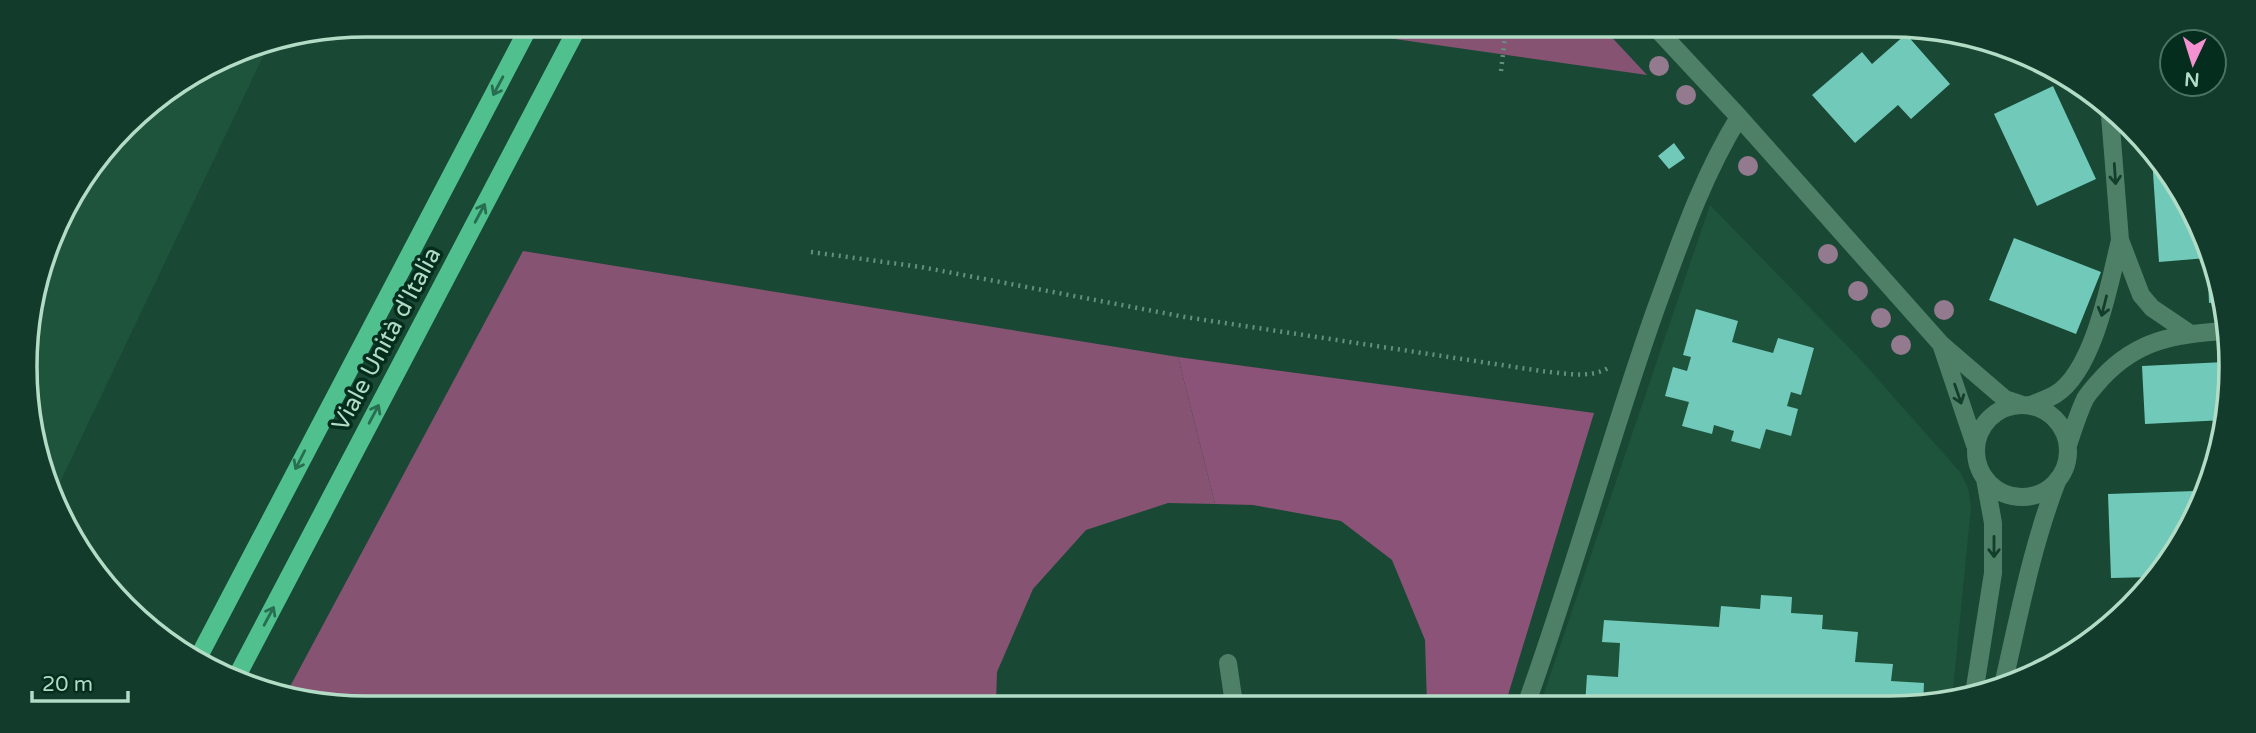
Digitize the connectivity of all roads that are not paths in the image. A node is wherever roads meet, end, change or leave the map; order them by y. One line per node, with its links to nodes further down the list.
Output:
1 (524, 37): 15 (main road, Viale Unità d'Italia, one-way to 15)
2 (573, 37): 17 (main road, Viale Unità d'Italia, one-way to 2)
3 (1665, 37): 4 (street)
4 (1740, 117): 9 (street); 21 (street)
5 (2110, 121): 6 (street, one-way to 6)
6 (2120, 240): 8 (street); 10 (street, one-way to 10)
7 (2217, 331): 8 (street)
8 (2189, 333): 12 (street)
9 (1941, 344): 10 (street); 11 (street, one-way to 11)
10 (2025, 405): 11 (street); 12 (street)
11 (1975, 445): 13 (street)
12 (2068, 445): 14 (street)
13 (1985, 479): 14 (street); 19 (street, one-way to 19)
14 (2058, 479): 18 (street)
15 (201, 652)
16 (1228, 663): 20 (street)
17 (240, 671)
18 (2005, 675)
19 (1975, 685)
20 (1233, 696)
21 (1529, 696)

